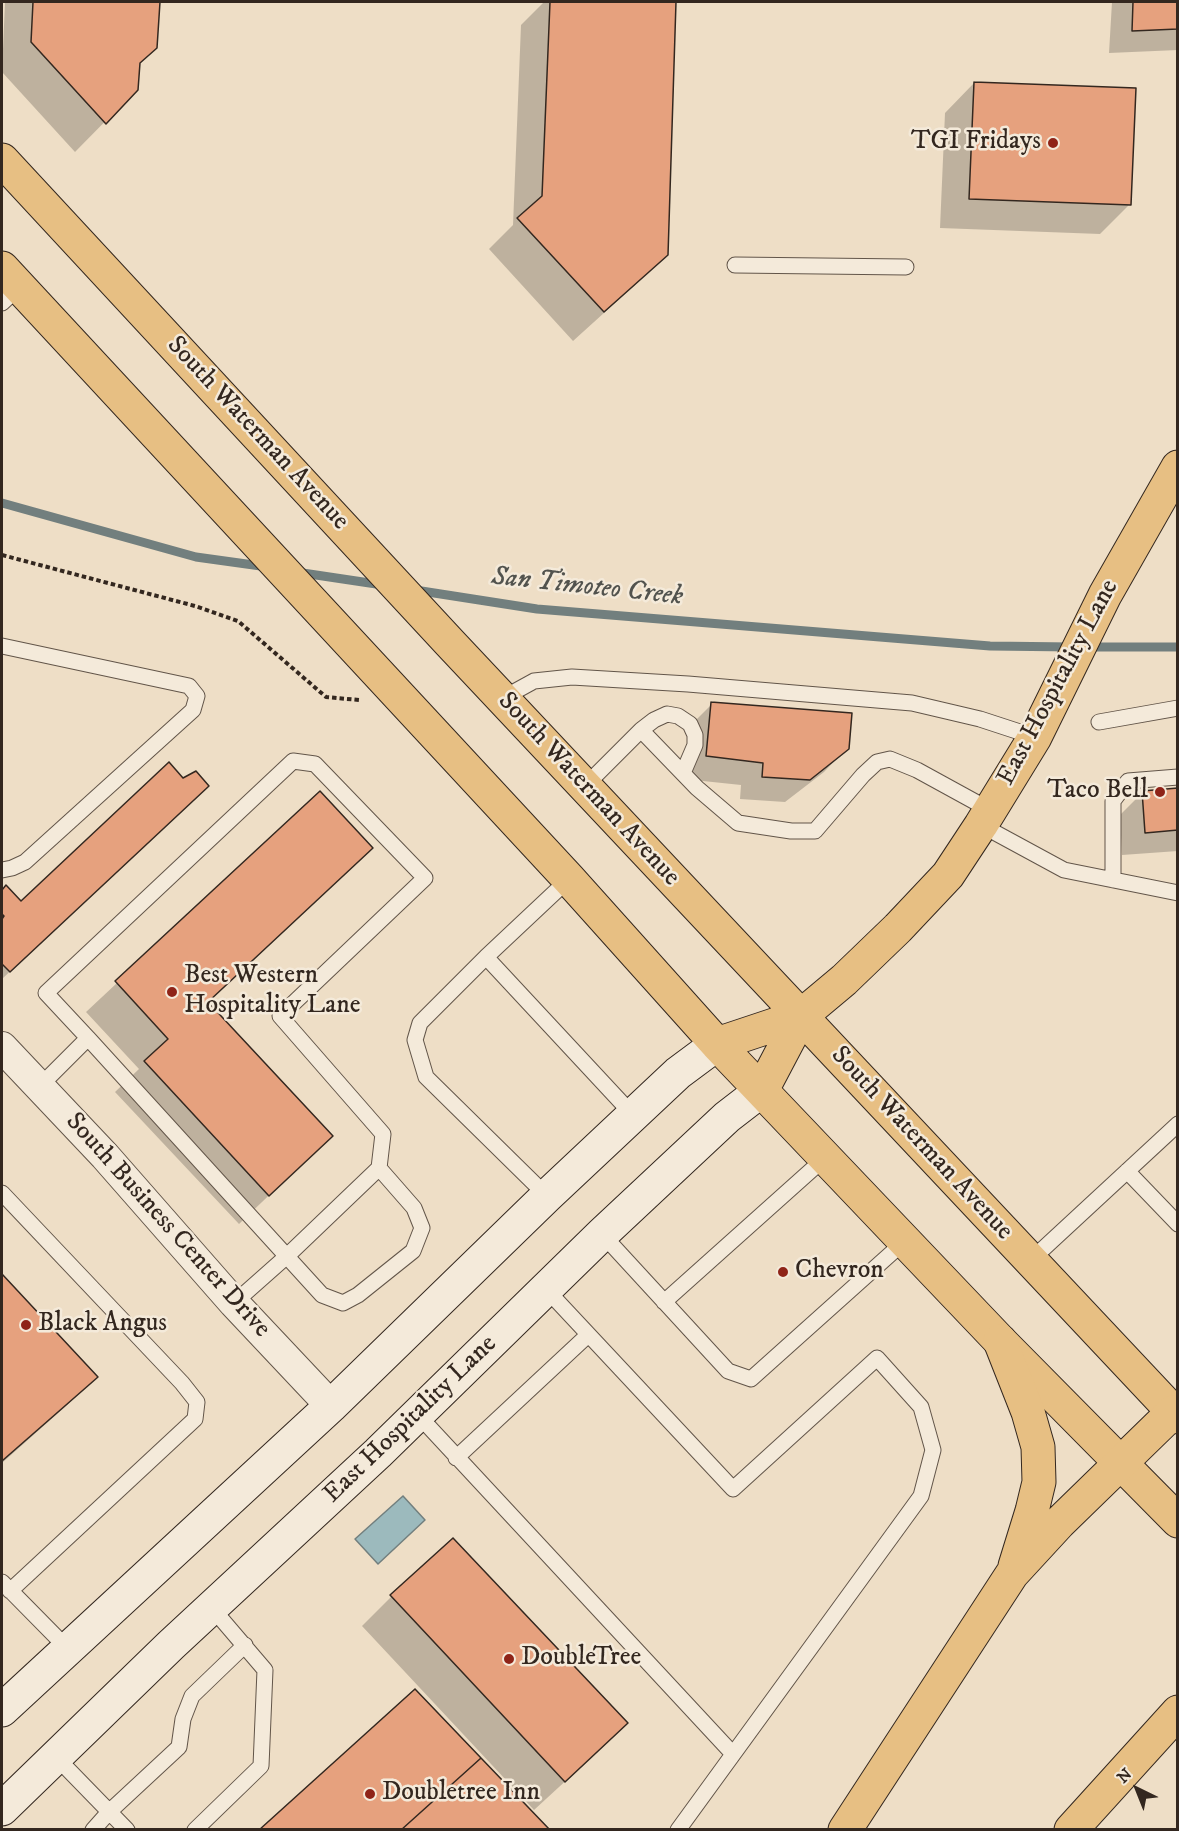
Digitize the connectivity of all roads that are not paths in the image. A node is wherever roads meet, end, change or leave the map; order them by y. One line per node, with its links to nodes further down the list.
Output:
1 (2, 160): 7 (main road, South Waterman Avenue)
2 (735, 265): 3 (lane)
3 (906, 267)
4 (7, 286): 17 (main road)
5 (1178, 467): 11 (main road, East Hospitality Lane)
6 (2, 646): 16 (lane)
7 (503, 698): 11 (lane); 14 (main road, South Waterman Avenue)
8 (1178, 708): 9 (lane)
9 (1099, 722)
10 (641, 730): 12 (lane); 12 (lane); 14 (lane)
11 (1035, 738): 15 (main road, East Hospitality Lane)
12 (683, 773): 15 (lane)
13 (1178, 777): 18 (lane)
14 (585, 786): 21 (main road, South Waterman Avenue)
15 (986, 817): 18 (lane); 21 (main road, East Hospitality Lane)
16 (2, 870)
17 (569, 879): 20 (lane); 23 (main road)
18 (1113, 880): 19 (lane)
19 (1178, 893)
20 (486, 957): 27 (lane); 33 (lane)
21 (801, 1017): 23 (main road, East Hospitality Lane); 26 (main road, East Hospitality Lane); 38 (main road, South Waterman Avenue)
22 (88, 1038): 25 (lane); 30 (lane); 37 (lane)
23 (717, 1044): 26 (main road); 27 (main road, East Hospitality Lane)
24 (2, 1047): 25 (street, South Business Center Drive)
25 (39, 1087): 41 (street, South Business Center Drive)
26 (762, 1090): 29 (main road); 35 (main road, East Hospitality Lane)
27 (633, 1115): 33 (main road, East Hospitality Lane)
28 (1178, 1124): 31 (lane)
29 (826, 1156): 36 (main road); 40 (lane)
30 (379, 1168): 37 (lane); 37 (lane)
31 (1127, 1171): 34 (lane); 38 (lane)
32 (2, 1193): 51 (lane)
33 (547, 1196): 44 (main road, East Hospitality Lane)
34 (1178, 1224)
35 (602, 1234): 39 (main road, East Hospitality Lane); 40 (lane)
36 (905, 1241): 40 (lane); 43 (main road)
37 (287, 1256): 41 (lane)
38 (1030, 1261): 46 (main road, South Waterman Avenue)
39 (545, 1288): 42 (lane); 45 (main road, East Hospitality Lane)
40 (664, 1302)
41 (234, 1303): 44 (street, South Business Center Drive)
42 (588, 1335): 47 (lane); 57 (lane)
43 (1000, 1341): 48 (main road); 50 (main road)
44 (332, 1406): 54 (main road, East Hospitality Lane)
45 (418, 1415): 47 (lane); 52 (main road, East Hospitality Lane)
46 (1175, 1415): 48 (main road)
47 (456, 1458): 57 (lane)
48 (1120, 1463): 49 (main road); 50 (main road)
49 (1178, 1521)
50 (1012, 1574): 65 (main road)
51 (6, 1586): 54 (lane)
52 (212, 1608): 53 (lane); 58 (main road, East Hospitality Lane)
53 (245, 1645): 60 (lane); 63 (lane)
54 (68, 1649): 55 (main road, East Hospitality Lane)
55 (2, 1710)
56 (1178, 1712): 66 (main road)
57 (733, 1754): 64 (lane)
58 (55, 1756): 59 (main road, East Hospitality Lane); 60 (lane)
59 (2, 1809)
60 (109, 1812): 61 (lane); 62 (lane)
61 (93, 1830)
62 (127, 1830)
63 (195, 1830)
64 (678, 1830)
65 (845, 1830)
66 (1071, 1830)

